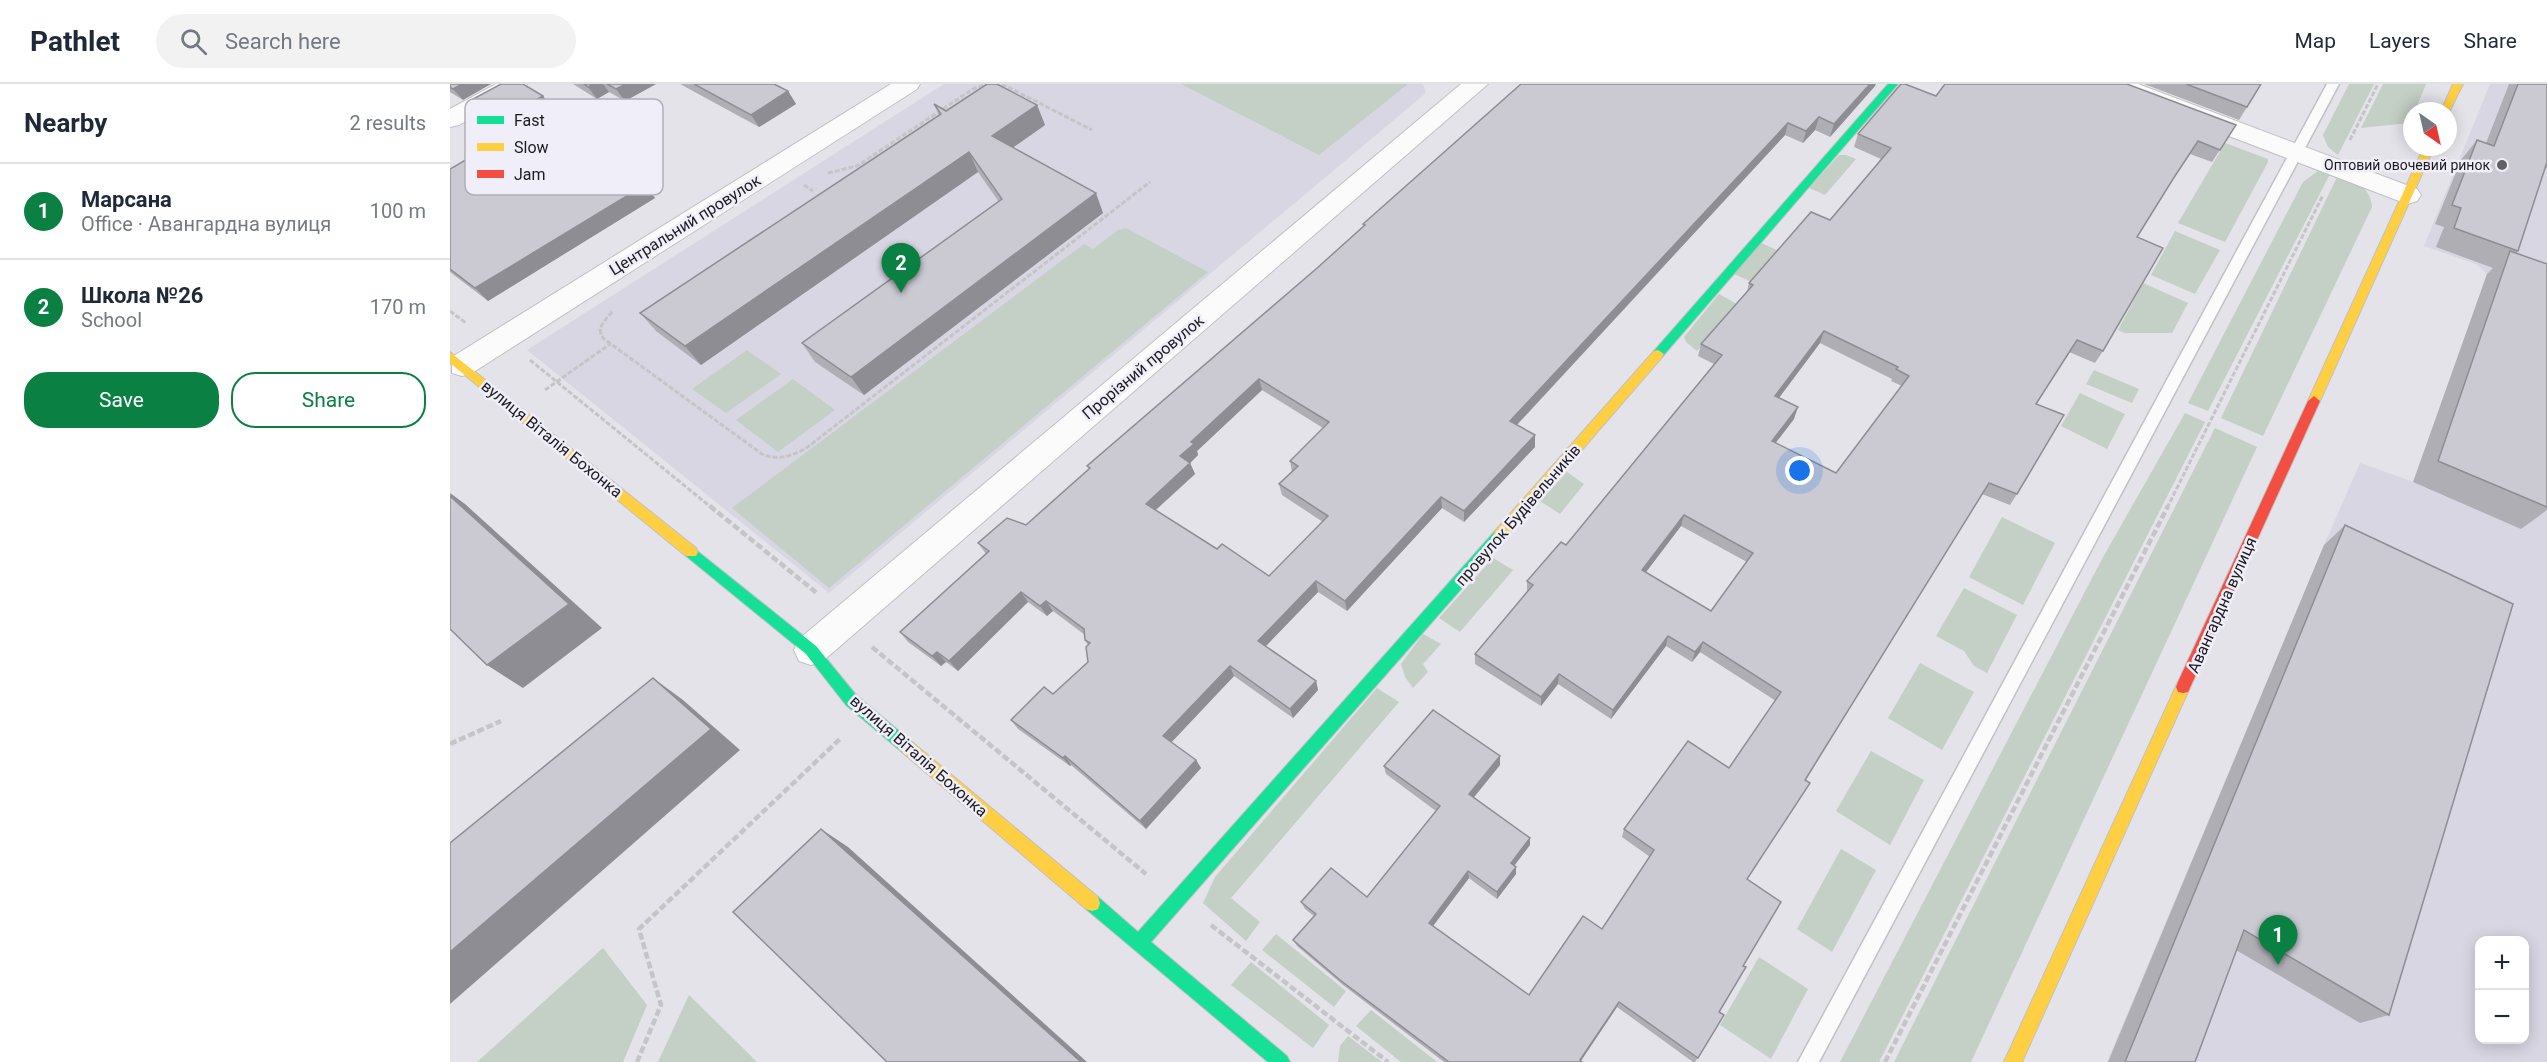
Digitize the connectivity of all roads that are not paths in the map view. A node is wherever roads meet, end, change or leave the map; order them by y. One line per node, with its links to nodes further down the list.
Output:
1 (515, 84): 8 (street)
2 (908, 84): 15 (street, Центральний провулок)
3 (1476, 84): 16 (street, Прорізний провулок)
4 (1893, 84): 17 (street, провулок Будівельників)
5 (2115, 84): 12 (street)
6 (2333, 84): 12 (lane)
7 (2458, 84): 9 (street)
8 (487, 99)
9 (2450, 102)
10 (465, 111): 11 (street)
11 (450, 119)
12 (2296, 153): 14 (street); 19 (lane)
13 (2425, 156): 14 (street, Авангардна вулиця)
14 (2408, 195): 20 (street, Авангардна вулиця)
15 (456, 361): 16 (street, вулиця Віталія Бохонка)
16 (811, 650): 17 (street, вулиця Віталія Бохонка)
17 (1139, 943): 18 (street, вулиця Віталія Бохонка)
18 (1281, 1062)
19 (1808, 1062)
20 (2013, 1062)

